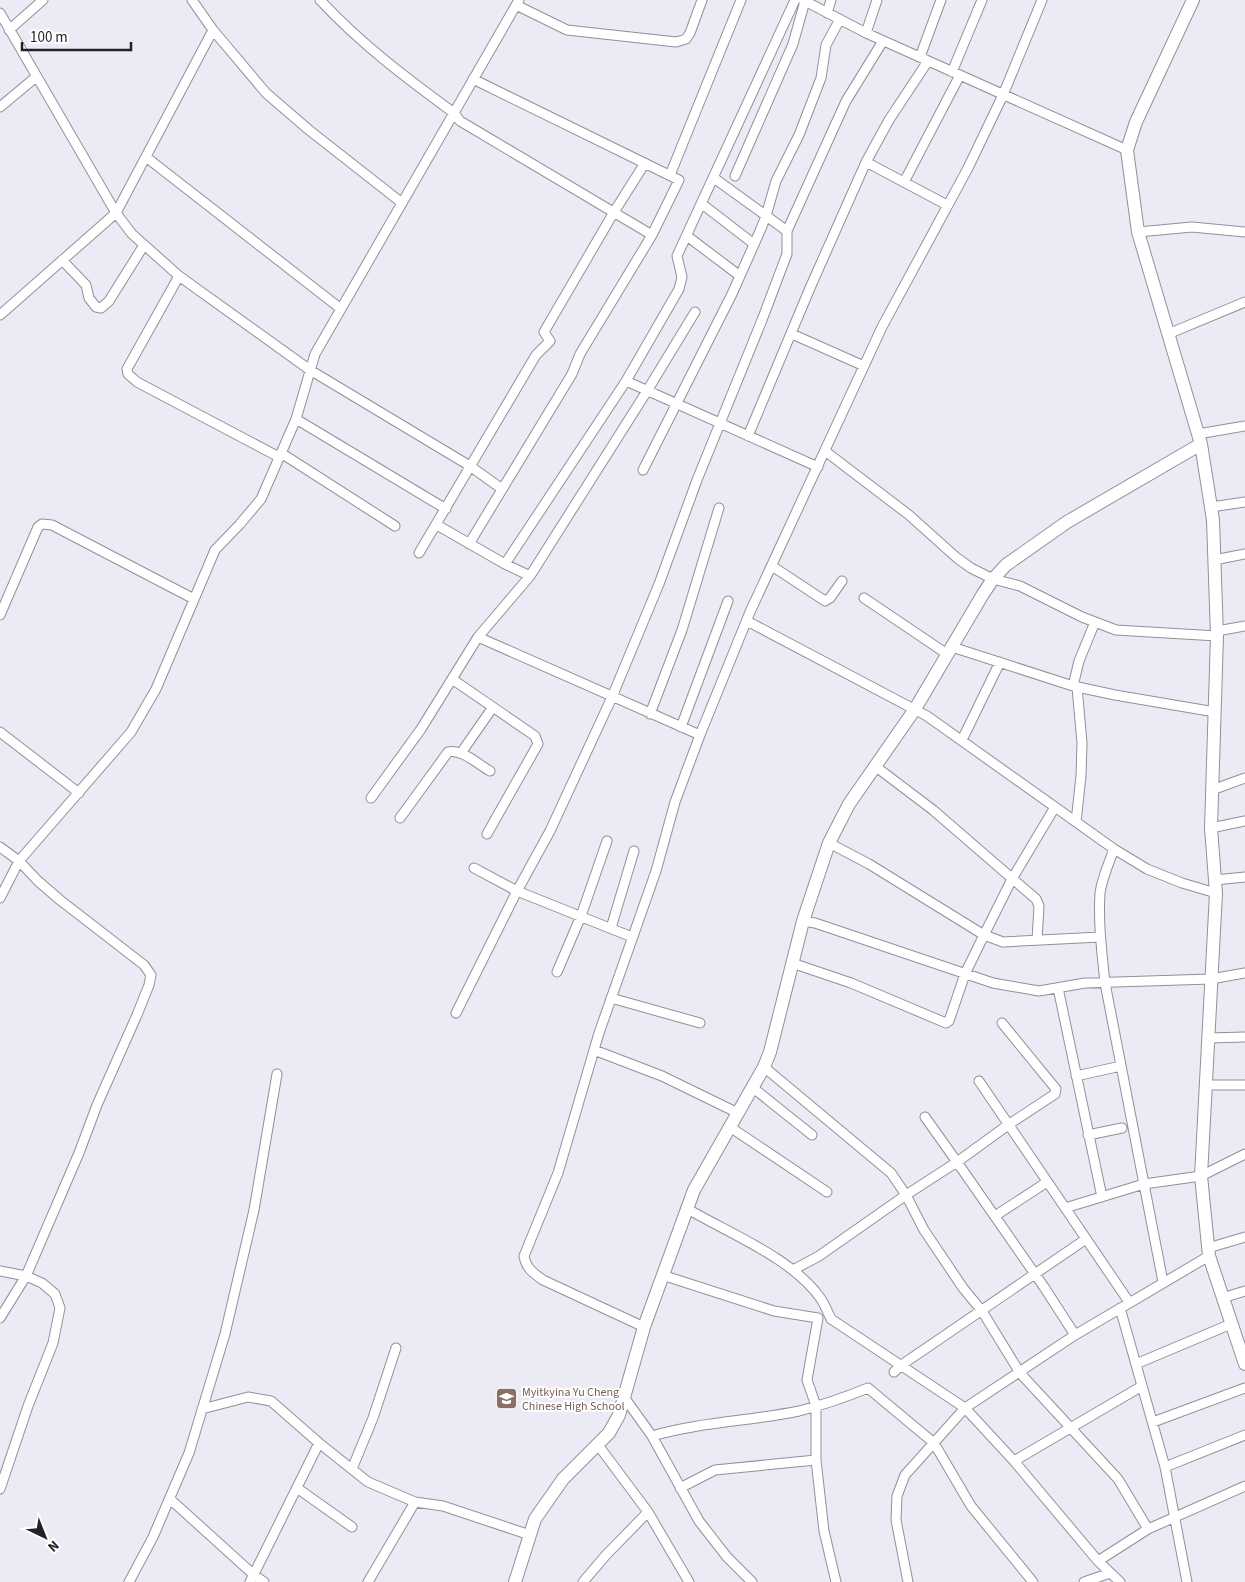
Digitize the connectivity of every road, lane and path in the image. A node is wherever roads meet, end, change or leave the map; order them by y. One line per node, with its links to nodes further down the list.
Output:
1 (43, 0): 18 (street)
2 (192, 0): 19 (street)
3 (320, 0): 28 (street)
4 (702, 0): 14 (street)
5 (741, 0): 33 (street)
6 (795, 0): 35 (street)
7 (831, 0): 15 (street)
8 (877, 0): 20 (street)
9 (941, 0): 22 (street)
10 (982, 0): 23 (street)
11 (1042, 0): 26 (street)
12 (1194, 0): 29 (street)
13 (804, 1): 15 (street); 34 (street)
14 (518, 2): 25 (street)
15 (827, 12): 17 (street)
16 (0, 14): 18 (street)
17 (840, 19): 20 (street); 42 (street)
18 (9, 30): 24 (street)
19 (214, 30): 30 (street); 37 (street)
20 (866, 33): 21 (street)
21 (883, 41): 22 (street); 43 (street)
22 (924, 59): 23 (street); 31 (street)
23 (956, 73): 26 (street); 36 (street)
24 (36, 77): 27 (street); 41 (street)
25 (473, 79): 28 (street); 32 (street)
26 (1003, 95): 29 (street); 39 (street)
27 (0, 107)
28 (454, 113): 37 (street); 40 (street)
29 (1127, 150): 44 (street)
30 (146, 157): 41 (street); 54 (street)
31 (866, 162): 36 (street); 57 (street)
32 (646, 163): 33 (street); 40 (street)
33 (670, 175): 46 (street)
34 (735, 176)
35 (714, 178): 38 (street); 42 (street)
36 (904, 182): 39 (street)
37 (402, 203): 54 (street)
38 (702, 204): 47 (street); 48 (street)
39 (948, 205): 59 (street)
40 (614, 212): 46 (street); 71 (street)
41 (116, 213): 49 (street); 50 (street)
42 (766, 216): 43 (street); 48 (street)
43 (787, 231): 65 (street)
44 (1138, 232): 45 (street); 58 (street)
45 (1245, 232)
46 (652, 235): 74 (street)
47 (688, 236): 52 (street); 61 (street)
48 (754, 244): 52 (street)
49 (144, 245): 50 (street); 51 (street)
50 (62, 260): 56 (street)
51 (179, 276): 60 (street); 70 (street)
52 (740, 276): 63 (street)
53 (1245, 302): 58 (street)
54 (341, 308): 60 (street)
55 (694, 312): 62 (street)
56 (0, 315)
57 (792, 334): 59 (street); 67 (street)
58 (1168, 334): 68 (street)
59 (864, 366): 69 (street)
60 (310, 370): 64 (street); 71 (street)
61 (626, 381): 62 (street); 85 (street)
62 (648, 391): 63 (street); 87 (street)
63 (676, 404): 65 (street); 73 (street)
64 (296, 419): 70 (street); 78 (street)
65 (720, 424): 67 (street); 103 (street)
66 (1245, 426): 68 (street)
67 (748, 436): 72 (street)
68 (1200, 439): 76 (street); 88 (street)
69 (825, 451): 72 (street); 88 (street)
70 (280, 455): 79 (street); 91 (street)
71 (470, 466): 74 (street); 78 (street)
72 (818, 467): 86 (street)
73 (643, 470)
74 (502, 489): 81 (street)
75 (1245, 502): 76 (street)
76 (1211, 507): 84 (street)
77 (719, 508): 107 (street)
78 (446, 509): 80 (street)
79 (395, 526)
80 (437, 526): 81 (street); 82 (street)
81 (469, 544): 85 (street)
82 (419, 553)
83 (1245, 554): 84 (street)
84 (1214, 560): 97 (street)
85 (505, 564): 87 (street)
86 (772, 566): 89 (street); 94 (street)
87 (530, 576): 98 (street)
88 (993, 579): 95 (street); 99 (street)
89 (842, 582)
90 (864, 598): 99 (street)
91 (194, 599): 93 (street); 117 (street)
92 (728, 601): 108 (street)
93 (0, 615)
94 (747, 621): 105 (street); 110 (street)
95 (1095, 622): 97 (street); 102 (street)
96 (1245, 626): 97 (street)
97 (1217, 634): 106 (street)
98 (478, 637): 101 (street); 103 (street)
99 (949, 650): 100 (street); 105 (street)
100 (1000, 662): 102 (street); 111 (street)
101 (452, 679): 104 (street); 118 (street)
102 (1075, 686): 106 (street); 122 (street)
103 (612, 697): 107 (street); 135 (street)
104 (493, 707): 112 (street); 124 (street)
105 (915, 709): 111 (street); 113 (street)
106 (1215, 712): 116 (street)
107 (650, 714): 108 (street)
108 (681, 727): 110 (street)
109 (0, 732): 117 (street)
110 (700, 735): 141 (street)
111 (962, 740): 119 (street)
112 (461, 753): 114 (street); 120 (street)
113 (875, 766): 126 (street); 133 (street)
114 (490, 771)
115 (1245, 778): 116 (street)
116 (1212, 790): 123 (street)
117 (79, 793): 130 (street)
118 (371, 798)
119 (1055, 807): 122 (street); 133 (street)
120 (400, 818)
121 (1245, 821): 123 (street)
122 (1076, 822): 128 (street)
123 (1211, 828): 134 (street)
124 (487, 834)
125 (607, 841): 137 (street)
126 (829, 843): 138 (street); 140 (street)
127 (0, 847): 130 (street)
128 (1114, 849): 134 (street); 142 (street)
129 (634, 851): 139 (street)
130 (19, 861): 136 (street); 191 (street)
131 (474, 868): 135 (street)
132 (1245, 877): 134 (street)
133 (1012, 879): 140 (street); 143 (street)
134 (1215, 886): 148 (street)
135 (517, 891): 137 (street); 152 (street)
136 (0, 898)
137 (581, 916): 139 (street); 145 (street)
138 (804, 922): 144 (street); 147 (street)
139 (611, 928): 141 (street)
140 (984, 935): 143 (street); 147 (street)
141 (632, 937): 151 (street)
142 (1100, 937): 143 (street); 149 (street)
143 (1037, 940)
144 (792, 963): 147 (street); 159 (street)
145 (557, 972)
146 (1245, 973): 148 (street)
147 (965, 974): 150 (street)
148 (1210, 979): 149 (street); 156 (street)
149 (1104, 983): 150 (street); 158 (street)
150 (1058, 988): 161 (street)
151 (611, 998): 153 (street); 157 (street)
152 (456, 1013)
153 (700, 1024)
154 (1002, 1024): 168 (street)
155 (1245, 1037): 156 (street)
156 (1208, 1038): 163 (street)
157 (594, 1050): 166 (street); 200 (street)
158 (1121, 1066): 161 (street); 177 (street)
159 (764, 1067): 165 (street); 179 (street)
160 (277, 1074): 213 (street)
161 (1076, 1076): 171 (street)
162 (979, 1081): 168 (street)
163 (1206, 1085): 164 (street); 175 (street)
164 (1245, 1085)
165 (752, 1087): 166 (street); 172 (street)
166 (738, 1112): 169 (street)
167 (925, 1117): 174 (street)
168 (1008, 1124): 174 (street); 176 (street)
169 (730, 1127): 178 (street); 181 (street)
170 (1122, 1128): 171 (street)
171 (1088, 1135): 180 (street)
172 (812, 1136)
173 (1245, 1154): 175 (street)
174 (957, 1162): 179 (street); 183 (street)
175 (1201, 1176): 177 (street); 186 (street)
176 (1047, 1182): 182 (street); 183 (street)
177 (1144, 1184): 180 (street); 192 (street)
178 (827, 1192)
179 (906, 1195): 187 (street); 197 (street)
180 (1102, 1197): 182 (street)
181 (686, 1208): 187 (street); 189 (street)
182 (1065, 1208): 185 (street)
183 (994, 1216): 190 (street)
184 (1245, 1237): 186 (street)
185 (1086, 1239): 190 (street); 195 (street)
186 (1208, 1252): 192 (street); 194 (street)
187 (792, 1270): 206 (street)
188 (0, 1271): 191 (street)
189 (662, 1275): 200 (street); 211 (street)
190 (1036, 1275): 197 (street); 201 (street)
191 (26, 1276): 198 (street); 228 (street)
192 (1164, 1282): 195 (street)
193 (1245, 1291): 194 (street)
194 (1222, 1298): 199 (street)
195 (1129, 1302): 196 (street)
196 (1120, 1308): 201 (street); 204 (street)
197 (982, 1311): 206 (street); 207 (street)
198 (0, 1318)
199 (1231, 1324): 202 (street); 204 (street)
200 (644, 1327): 210 (street)
201 (1075, 1335): 207 (street)
202 (1240, 1337): 205 (street)
203 (396, 1348): 224 (street)
204 (1136, 1364): 208 (street)
205 (1245, 1364)
206 (897, 1369): 212 (street)
207 (1020, 1372): 212 (street); 215 (street)
208 (1142, 1386): 214 (street); 215 (street)
209 (1245, 1388): 214 (street)
210 (624, 1398): 217 (street); 220 (street)
211 (816, 1406): 217 (street); 219 (street); 221 (street)
212 (965, 1408): 219 (street); 222 (street)
213 (202, 1409): 218 (street); 229 (street)
214 (1153, 1422): 223 (street)
215 (1070, 1427): 222 (street); 234 (street)
216 (1245, 1435): 223 (street)
217 (652, 1436): 227 (street)
218 (319, 1443): 224 (street); 226 (street)
219 (934, 1443): 247 (street); 248 (street)
220 (598, 1445): 231 (street); 235 (street)
221 (816, 1460): 227 (street); 246 (street)
222 (1014, 1461): 236 (street)
223 (1165, 1467): 232 (street)
224 (352, 1469): 230 (street)
225 (1245, 1486): 232 (street)
226 (297, 1488): 233 (street); 238 (street)
227 (680, 1488): 245 (street)
228 (0, 1489)
229 (170, 1499): 238 (street); 240 (street)
230 (415, 1502): 235 (street); 242 (street)
231 (648, 1512): 243 (street); 244 (street)
232 (1175, 1516): 234 (street); 251 (street)
233 (352, 1527)
234 (1148, 1529): 236 (street)
235 (530, 1535): 239 (street)
236 (1098, 1561): 237 (street)
237 (1110, 1573): 249 (street); 250 (street)
238 (252, 1578): 241 (street)
239 (517, 1581)
240 (129, 1582)
241 (264, 1582)
242 (368, 1582)
243 (583, 1582)
244 (689, 1582)
245 (752, 1582)
246 (836, 1582)
247 (908, 1582)
248 (1033, 1582)
249 (1084, 1582)
250 (1120, 1582)
251 (1187, 1582)

